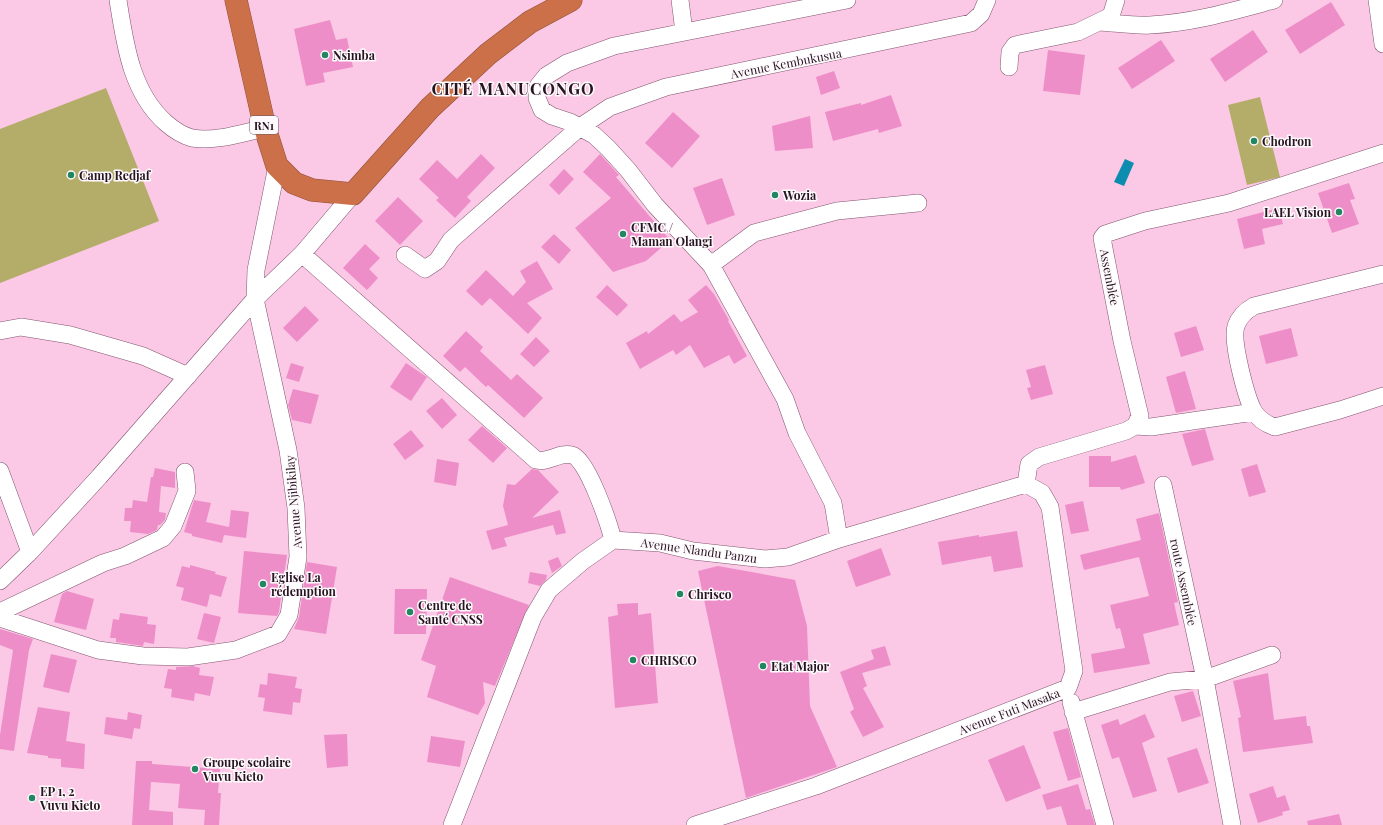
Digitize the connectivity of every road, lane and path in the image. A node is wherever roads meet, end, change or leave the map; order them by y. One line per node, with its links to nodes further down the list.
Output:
1 (118, 0): 15 (street)
2 (236, 0): 15 (highway, RN1)
3 (571, 0): 18 (highway)
4 (680, 0): 11 (street)
5 (847, 0): 11 (street)
6 (987, 0): 14 (street, Avenue Kembukusua)
7 (1116, 0): 10 (street)
8 (1274, 0): 10 (street)
9 (1377, 0): 12 (street)
10 (1100, 22): 13 (street)
11 (684, 32): 14 (street)
12 (1383, 44)
13 (1009, 67)
14 (580, 127): 21 (street, Avenue Kembukusua); 22 (street)
15 (265, 128): 17 (highway, RN1)
16 (1383, 153): 29 (street, Assemblée)
17 (277, 166): 18 (highway, RN1); 24 (street, Avenue Njibikilay)
18 (353, 194): 20 (street)
19 (918, 203): 22 (street)
20 (302, 254): 24 (street); 35 (street)
21 (405, 255)
22 (712, 265): 34 (street)
23 (1383, 274): 28 (street)
24 (255, 299): 26 (street); 39 (street, Avenue Njibikilay)
25 (0, 331): 26 (street)
26 (188, 376): 36 (street)
27 (1383, 396): 28 (street)
28 (1254, 412): 29 (street)
29 (1135, 426): 32 (street)
30 (0, 471): 36 (street)
31 (185, 472): 38 (street)
32 (1026, 484): 34 (street); 42 (street, Avenue Futi Masaka)
33 (1163, 485): 41 (street, route Assemblée)
34 (839, 538): 35 (street, Avenue Nlandu Panzu)
35 (613, 540): 44 (street)
36 (30, 552): 37 (street)
37 (0, 581)
38 (0, 612)
39 (0, 618)
40 (1272, 655): 41 (street)
41 (1205, 679): 43 (street); 47 (street, route Assemblée)
42 (1068, 688): 43 (street); 45 (street, Avenue Futi Masaka)
43 (1073, 712): 46 (street)
44 (452, 825)
45 (695, 825)
46 (1105, 825)
47 (1232, 825)

